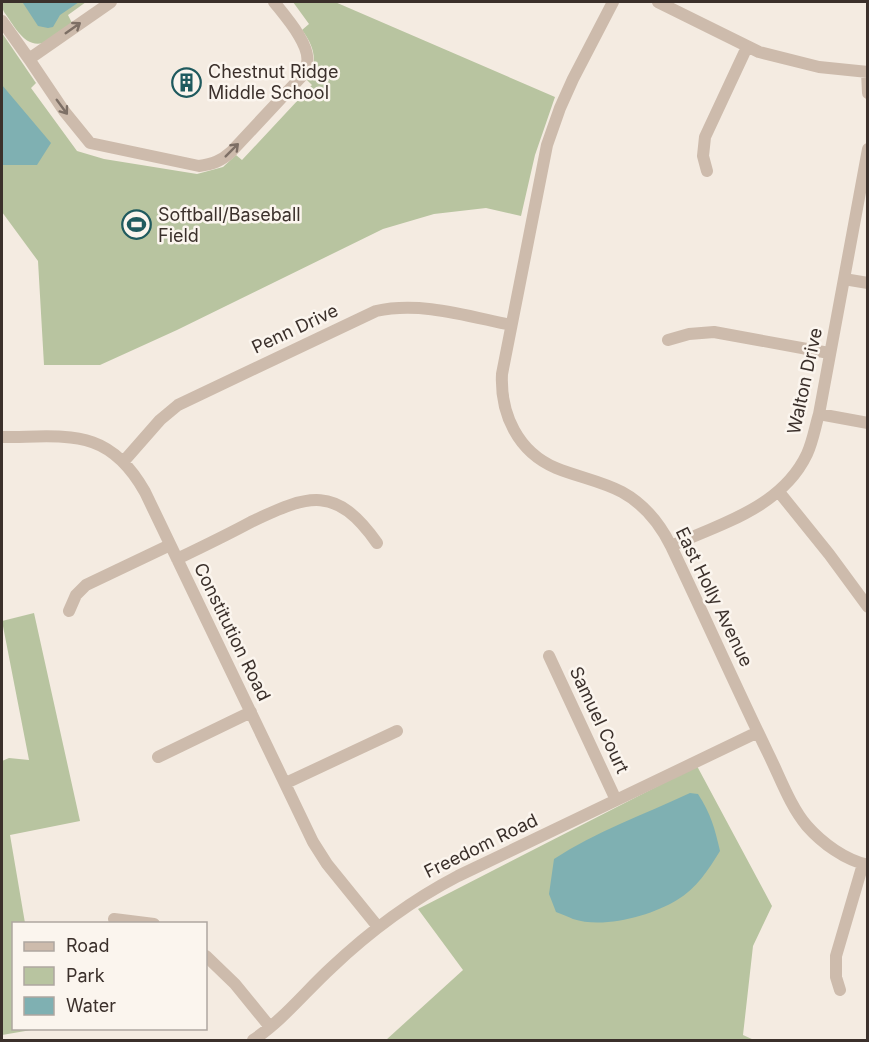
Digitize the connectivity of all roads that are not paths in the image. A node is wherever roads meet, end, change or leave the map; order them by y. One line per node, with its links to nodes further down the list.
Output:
1 (111, 2): 7 (street, one-way to 1)
2 (274, 2): 7 (street, one-way to 2)
3 (613, 2): 14 (street, East Holly Avenue)
4 (658, 2): 6 (street)
5 (2, 21): 7 (street)
6 (747, 48): 8 (street); 11 (street)
7 (29, 59)
8 (867, 72): 9 (street)
9 (867, 93)
10 (867, 149): 12 (street, Walton Drive)
11 (707, 171)
12 (844, 279): 13 (street); 16 (street, Walton Drive)
13 (867, 283)
14 (511, 325): 20 (street, Penn Drive); 24 (street, East Holly Avenue)
15 (668, 339): 16 (street)
16 (829, 353): 17 (street, Walton Drive)
17 (819, 414): 18 (street); 21 (street, Walton Drive)
18 (867, 423)
19 (2, 437): 20 (street, Constitution Road)
20 (124, 461): 23 (street, Constitution Road)
21 (779, 492): 24 (street, Walton Drive); 26 (street)
22 (377, 543): 25 (street)
23 (170, 545): 25 (street, Constitution Road); 27 (street)
24 (671, 546): 31 (street, East Holly Avenue)
25 (177, 559): 29 (street, Constitution Road)
26 (867, 607)
27 (69, 611)
28 (549, 656): 34 (street, Samuel Court)
29 (251, 712): 32 (street); 33 (street, Constitution Road)
30 (397, 731): 33 (street)
31 (758, 732): 34 (street, Freedom Road); 35 (street, East Holly Avenue)
32 (158, 757)
33 (286, 783): 38 (street, Constitution Road)
34 (616, 800): 38 (street, Freedom Road)
35 (865, 865): 40 (street)
36 (114, 919): 37 (street)
37 (138, 922)
38 (378, 927): 41 (street, Freedom Road)
39 (207, 957): 41 (street)
40 (840, 990)
41 (270, 1027): 42 (street, Freedom Road)
42 (253, 1041)

